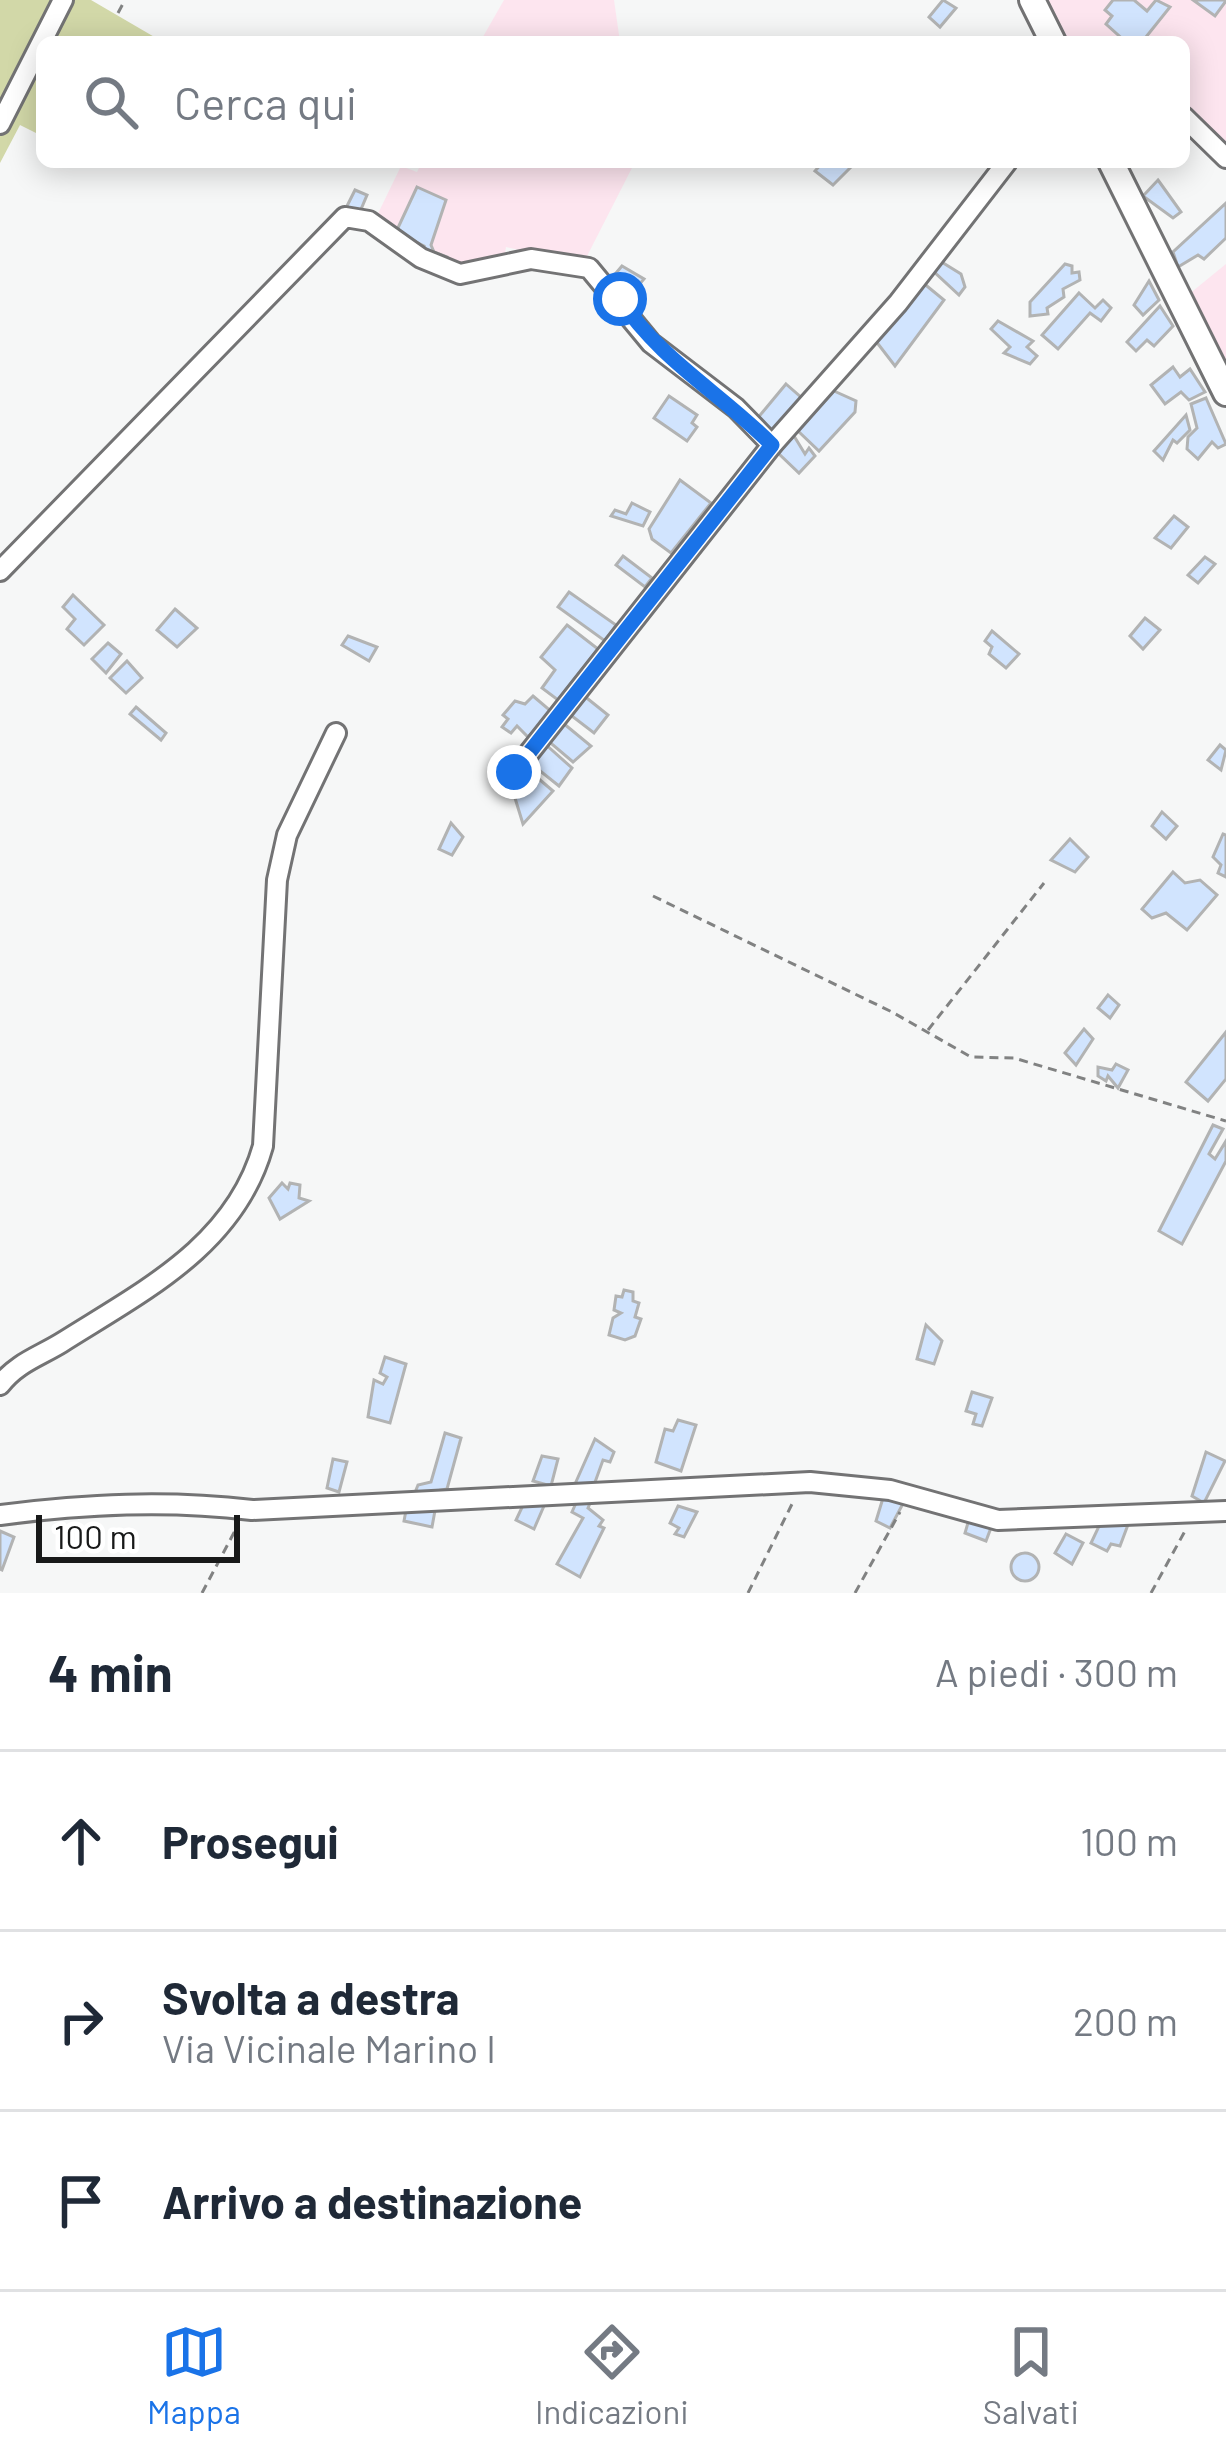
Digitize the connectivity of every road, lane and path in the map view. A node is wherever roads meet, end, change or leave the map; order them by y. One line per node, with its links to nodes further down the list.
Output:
1 (63, 0): 5 (street)
2 (125, 0): 4 (path)
3 (1032, 0): 6 (main road)
4 (118, 14)
5 (43, 36)
6 (1049, 36)
7 (36, 48): 8 (street)
8 (5, 103): 10 (street)
9 (1190, 123): 11 (street)
10 (0, 124)
11 (1226, 158)
12 (1001, 168): 15 (street)
13 (1114, 168): 14 (main road)
14 (1226, 394)
15 (772, 445): 16 (street); 18 (street)
16 (0, 571)
17 (336, 733): 23 (street)
18 (514, 772)
19 (1044, 884): 21 (path)
20 (653, 896): 21 (path)
21 (926, 1031): 22 (path)
22 (1226, 1121)
23 (0, 1384)
24 (802, 1482): 25 (street); 26 (street); 31 (path)
25 (910, 1495): 28 (street); 32 (path)
26 (247, 1509): 29 (street); 30 (path)
27 (1226, 1511): 28 (street)
28 (1195, 1514): 33 (path)
29 (0, 1515)
30 (202, 1593)
31 (748, 1593)
32 (854, 1593)
33 (1151, 1593)

